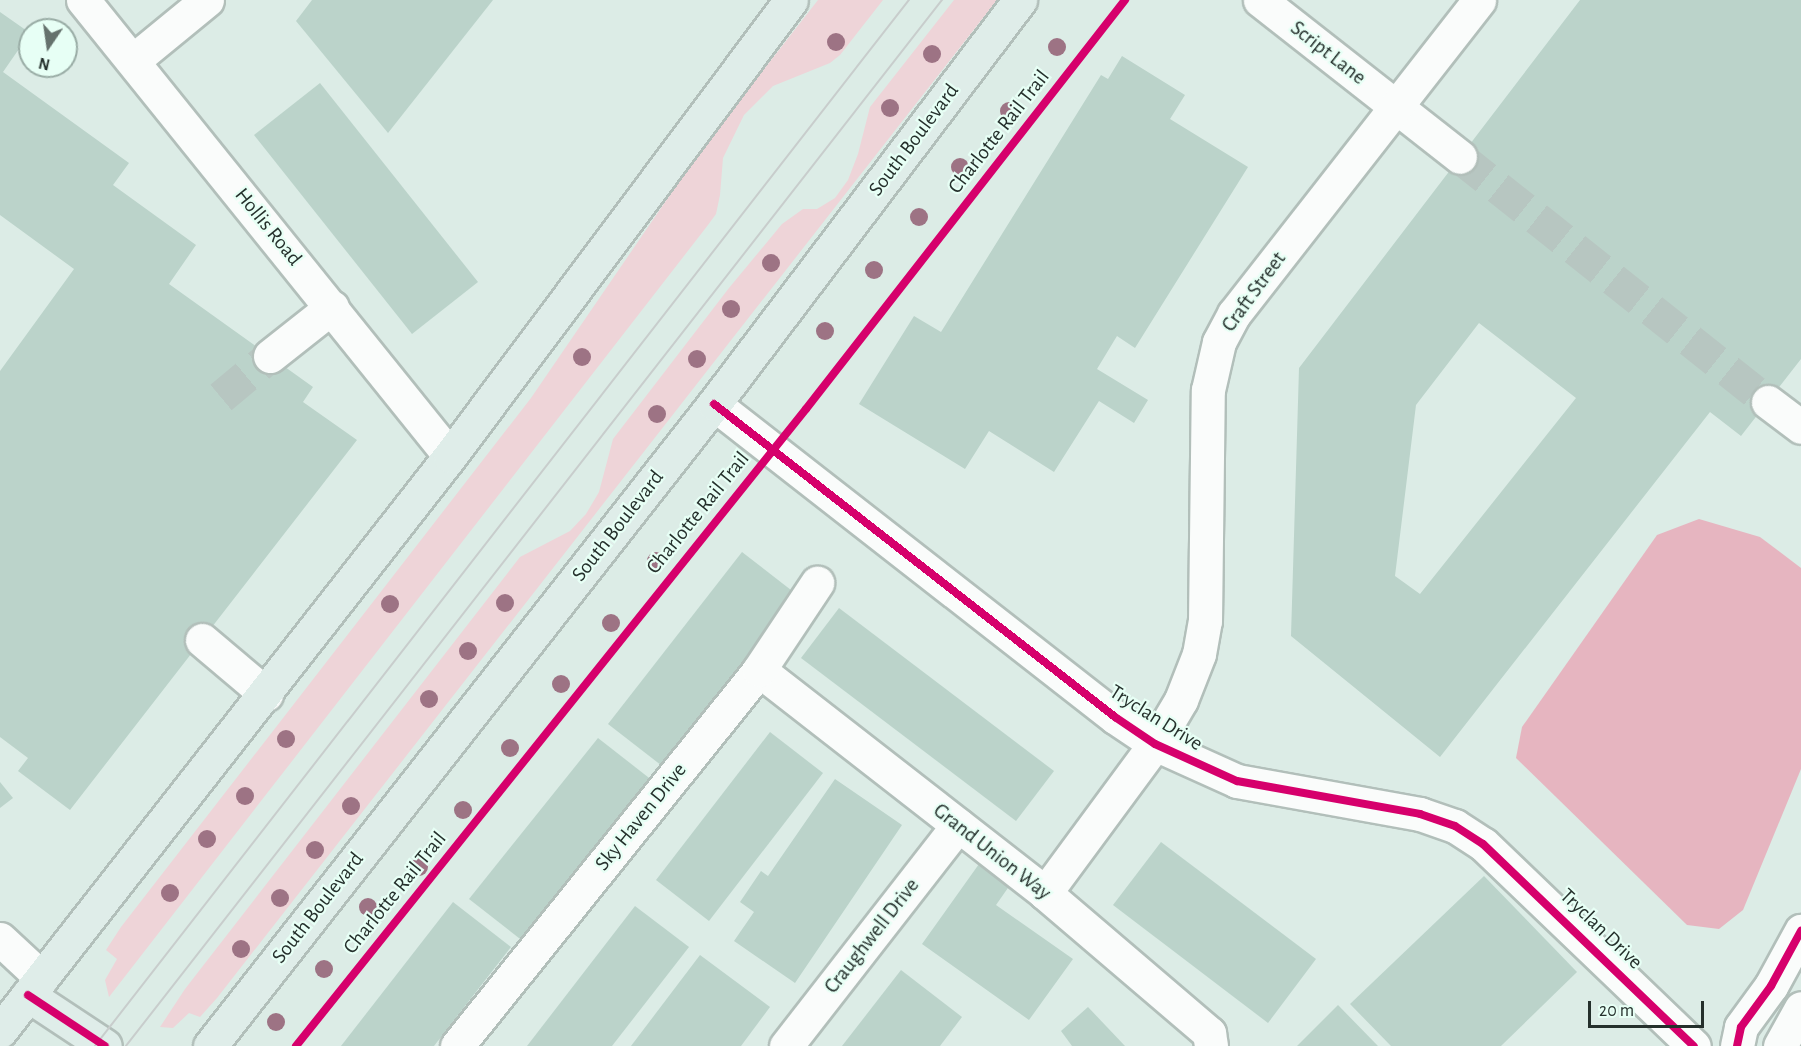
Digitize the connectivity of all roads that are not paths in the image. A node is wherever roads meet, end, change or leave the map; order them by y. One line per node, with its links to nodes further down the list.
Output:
1 (83, 0): 7 (street, Hollis Road)
2 (207, 0): 7 (street)
3 (791, 0): 15 (main road)
4 (1020, 0): 13 (main road, South Boulevard)
5 (1260, 0): 8 (street, Script Lane)
6 (1479, 0): 8 (street, Craft Street)
7 (135, 59): 10 (street, Hollis Road)
8 (1396, 106): 9 (street, Script Lane); 20 (street, Craft Street)
9 (1460, 157)
10 (332, 307): 11 (street); 15 (street, Hollis Road)
11 (270, 356)
12 (1768, 402): 14 (street)
13 (714, 404): 20 (street, Tryclan Drive); 29 (main road, South Boulevard)
14 (1801, 427)
15 (450, 456): 19 (main road)
16 (818, 583): 18 (street, Sky Haven Drive)
17 (202, 640): 19 (street)
18 (759, 670): 21 (street, Grand Union Way); 30 (street, Sky Haven Drive)
19 (266, 694): 25 (main road)
20 (1155, 744): 22 (street, Craft Street); 33 (street, Tryclan Drive)
21 (958, 825): 22 (street, Grand Union Way); 31 (street, Craughwell Drive)
22 (1045, 893): 32 (street, Grand Union Way)
23 (1801, 931): 34 (street)
24 (0, 939): 25 (street)
25 (35, 987): 27 (main road); 28 (main road)
26 (1801, 1008): 35 (street)
27 (0, 1031)
28 (105, 1046)
29 (210, 1046)
30 (457, 1046)
31 (786, 1046)
32 (1211, 1046)
33 (1694, 1046)
34 (1737, 1046)
35 (1779, 1046)

